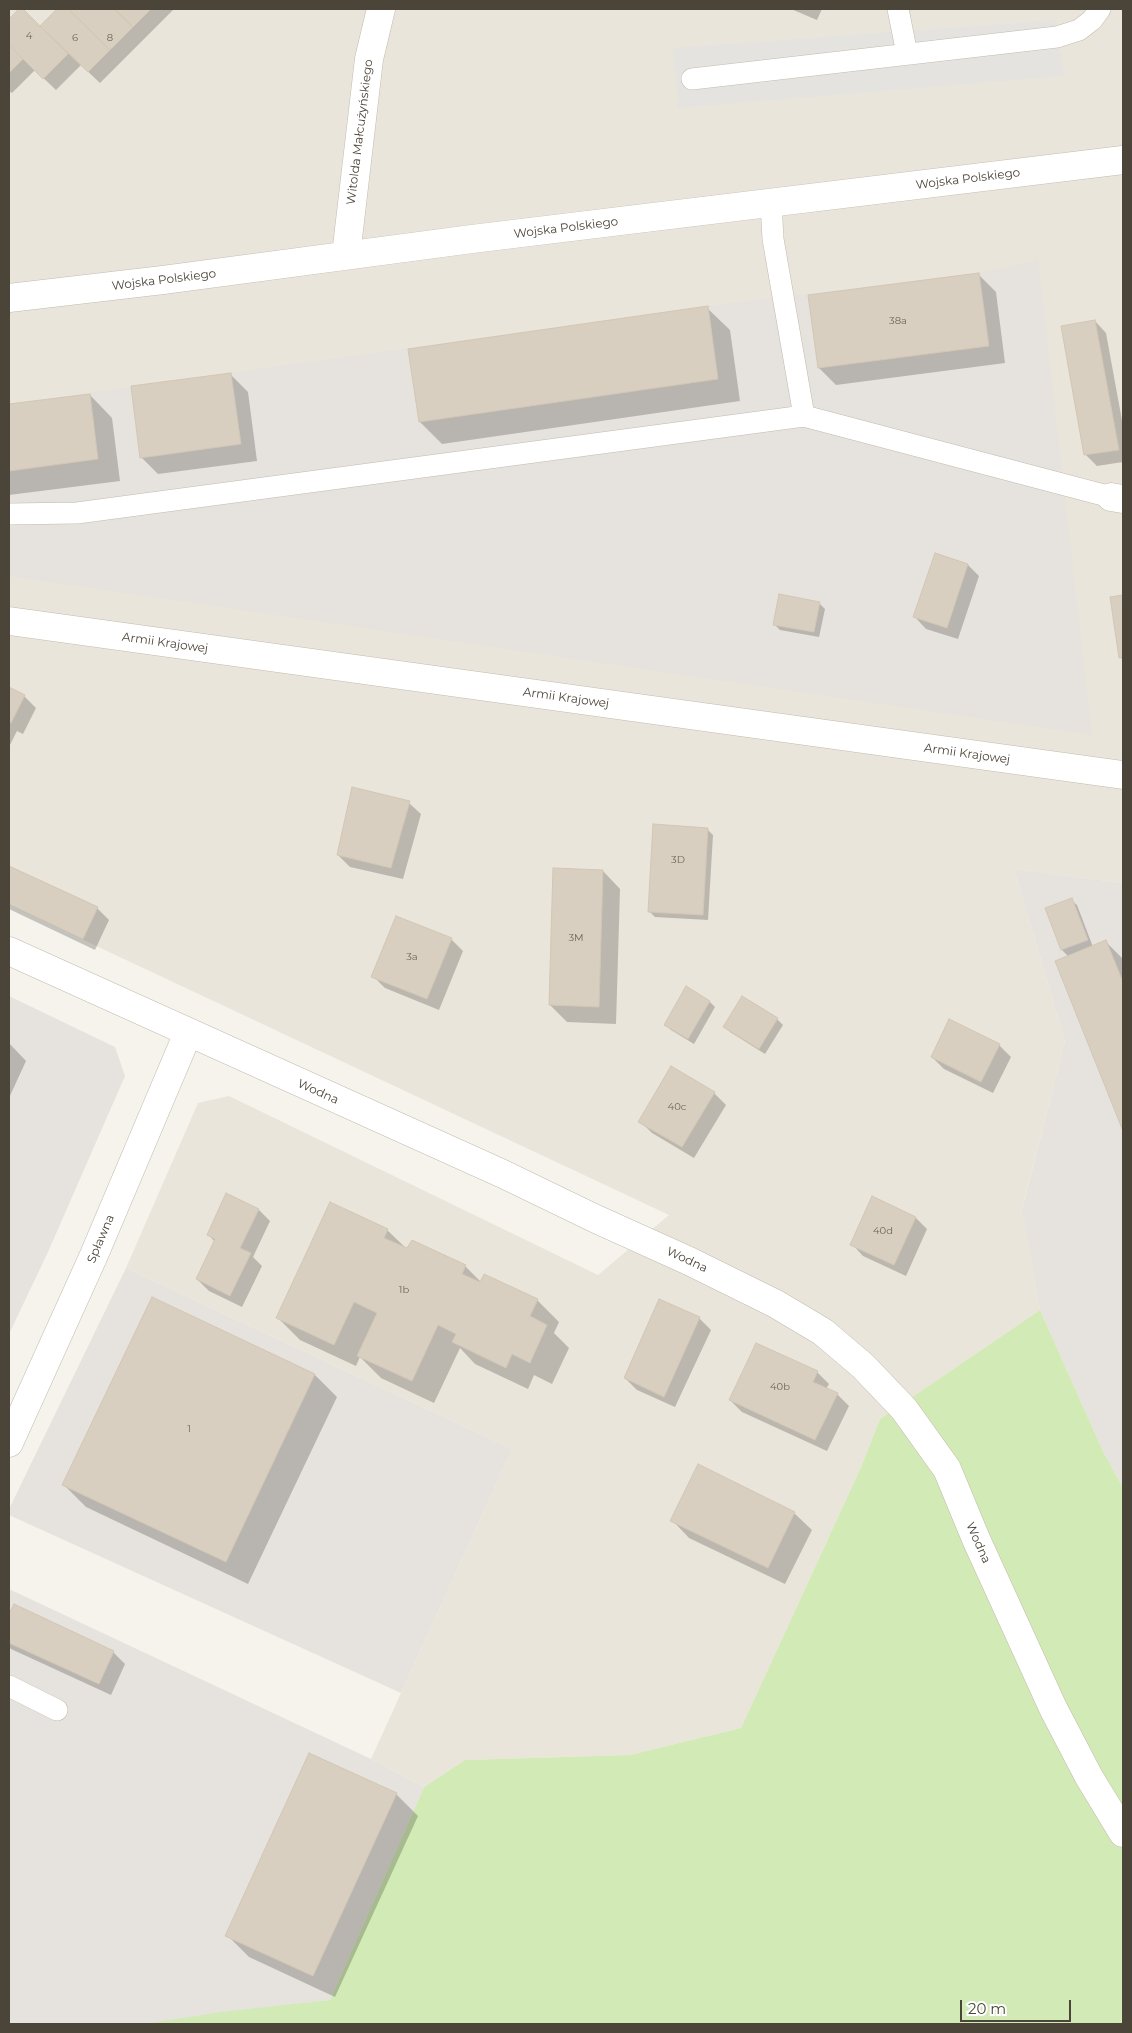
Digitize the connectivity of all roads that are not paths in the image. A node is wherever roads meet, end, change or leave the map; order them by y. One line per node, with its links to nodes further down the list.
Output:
1 (381, 9): 8 (street, Witolda Małcużyńskiego)
2 (898, 9): 4 (lane)
3 (1100, 9): 4 (lane)
4 (907, 54): 5 (lane)
5 (692, 80)
6 (1123, 160): 7 (street, Wojska Polskiego)
7 (771, 202): 8 (street, Wojska Polskiego); 10 (lane)
8 (346, 255): 9 (street, Wojska Polskiego)
9 (9, 298)
10 (804, 416): 11 (lane); 12 (lane)
11 (1117, 498)
12 (9, 514)
13 (9, 621): 14 (street, Armii Krajowej)
14 (1123, 775)
15 (9, 951): 16 (street, Wodna)
16 (188, 1033): 17 (street, Spławna); 20 (street, Wodna)
17 (9, 1443)
18 (9, 1686): 19 (lane)
19 (57, 1710)
20 (1123, 1833)

